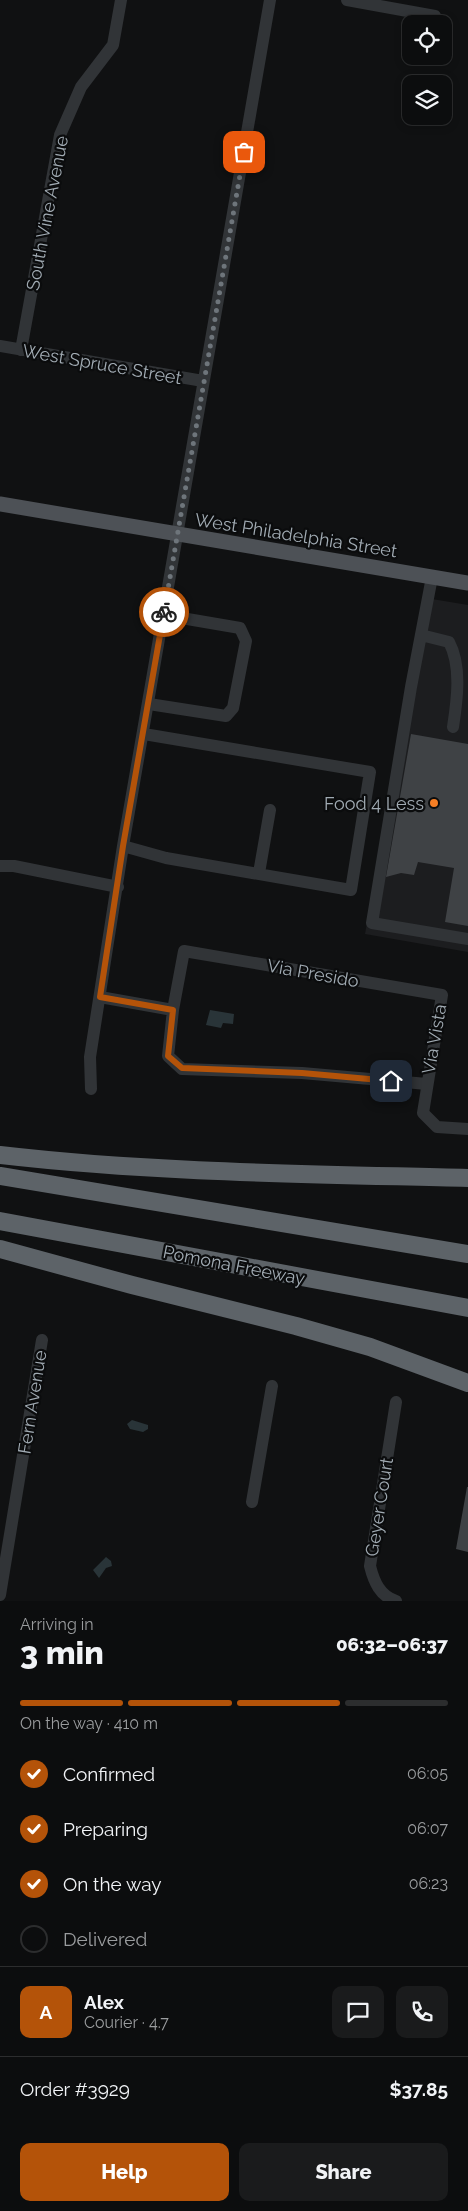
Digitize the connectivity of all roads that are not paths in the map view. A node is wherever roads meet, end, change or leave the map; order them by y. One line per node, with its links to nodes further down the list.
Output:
1 (122, 0): 6 (street, South Vine Avenue)
2 (270, 0): 7 (street)
3 (348, 0): 4 (street)
4 (430, 15)
5 (0, 346): 6 (street, West Spruce Street)
6 (21, 350): 7 (street, West Spruce Street)
7 (203, 381): 9 (street)
8 (0, 504): 9 (main road, West Philadelphia Street)
9 (177, 534): 10 (main road, West Philadelphia Street); 12 (street)
10 (432, 576): 11 (main road, West Philadelphia Street); 13 (street)
11 (468, 583)
12 (164, 616): 14 (street); 14 (street)
13 (421, 635): 15 (street); 22 (street)
14 (149, 704): 16 (street)
15 (453, 728)
16 (144, 734): 18 (street); 20 (street)
17 (270, 810): 20 (street)
18 (123, 846): 20 (street); 21 (street)
19 (0, 866): 21 (street)
20 (259, 874)
21 (118, 886): 24 (street)
22 (468, 939)
23 (442, 995): 25 (street, Via Presido); 26 (street, Via Vista)
24 (100, 997): 25 (street); 27 (street)
25 (173, 1010): 26 (street)
26 (427, 1084): 28 (street, Via Vista)
27 (91, 1089)
28 (468, 1129)
29 (0, 1155): 31 (highway)
30 (0, 1176): 34 (highway)
31 (468, 1178)
32 (0, 1221): 35 (highway, Pomona Freeway)
33 (0, 1249): 37 (highway)
34 (468, 1254)
35 (468, 1308)
36 (42, 1340): 41 (street, Fern Avenue)
37 (468, 1382)
38 (272, 1386): 40 (street)
39 (396, 1402): 42 (street, Geyer Court)
40 (252, 1502)
41 (0, 1595)
42 (396, 1601)

